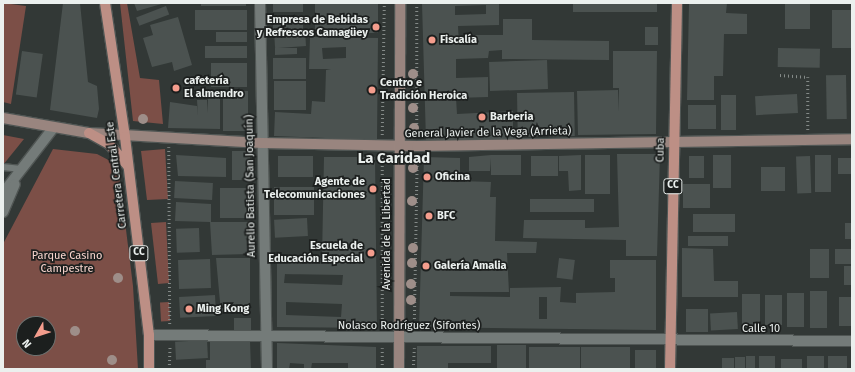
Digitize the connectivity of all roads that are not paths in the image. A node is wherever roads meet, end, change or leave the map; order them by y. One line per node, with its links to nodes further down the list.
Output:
1 (105, 3): 8 (main road, Carretera Central Este / CC)
2 (260, 3): 10 (street, Aurelio Batista (San Joaquín))
3 (400, 3): 12 (main road, Avenida de la Libertad)
4 (677, 3): 11 (main road, Cuba / CC)
5 (3, 118): 6 (main road, General Javier de la Vega (Arrieta))
6 (54, 127): 7 (main road, General Javier de la Vega (Arrieta)); 15 (street)
7 (89, 133): 8 (main road, General Javier de la Vega (Arrieta)); 14 (main road)
8 (125, 137): 10 (main road, General Javier de la Vega (Arrieta)); 14 (main road, Carretera Central Este / CC)
9 (852, 140): 11 (main road, General Javier de la Vega (Arrieta))
10 (262, 143): 12 (main road, General Javier de la Vega (Arrieta)); 21 (street, Aurelio Batista (San Joaquín))
11 (673, 143): 12 (main road, General Javier de la Vega (Arrieta)); 22 (main road, Cuba / CC)
12 (399, 146): 20 (main road, Avenida de la Libertad)
13 (3, 167): 15 (lane)
14 (128, 167): 19 (main road, Carretera Central Este / CC)
15 (24, 169): 16 (street)
16 (18, 178): 17 (street); 18 (street)
17 (3, 194)
18 (3, 212)
19 (148, 335): 21 (street, Nolasco Rodríguez (Sifontes)); 24 (main road, Carretera Central Este / CC)
20 (398, 337): 21 (street, Nolasco Rodríguez (Sifontes)); 22 (street, Nolasco Rodríguez (Sifontes)); 26 (main road, Avenida de la Libertad)
21 (267, 338): 25 (street, Aurelio Batista (San Joaquín))
22 (670, 340): 23 (street, Calle 10); 27 (main road, Cuba / CC)
23 (852, 341)
24 (149, 369)
25 (267, 369)
26 (398, 369)
27 (670, 369)

